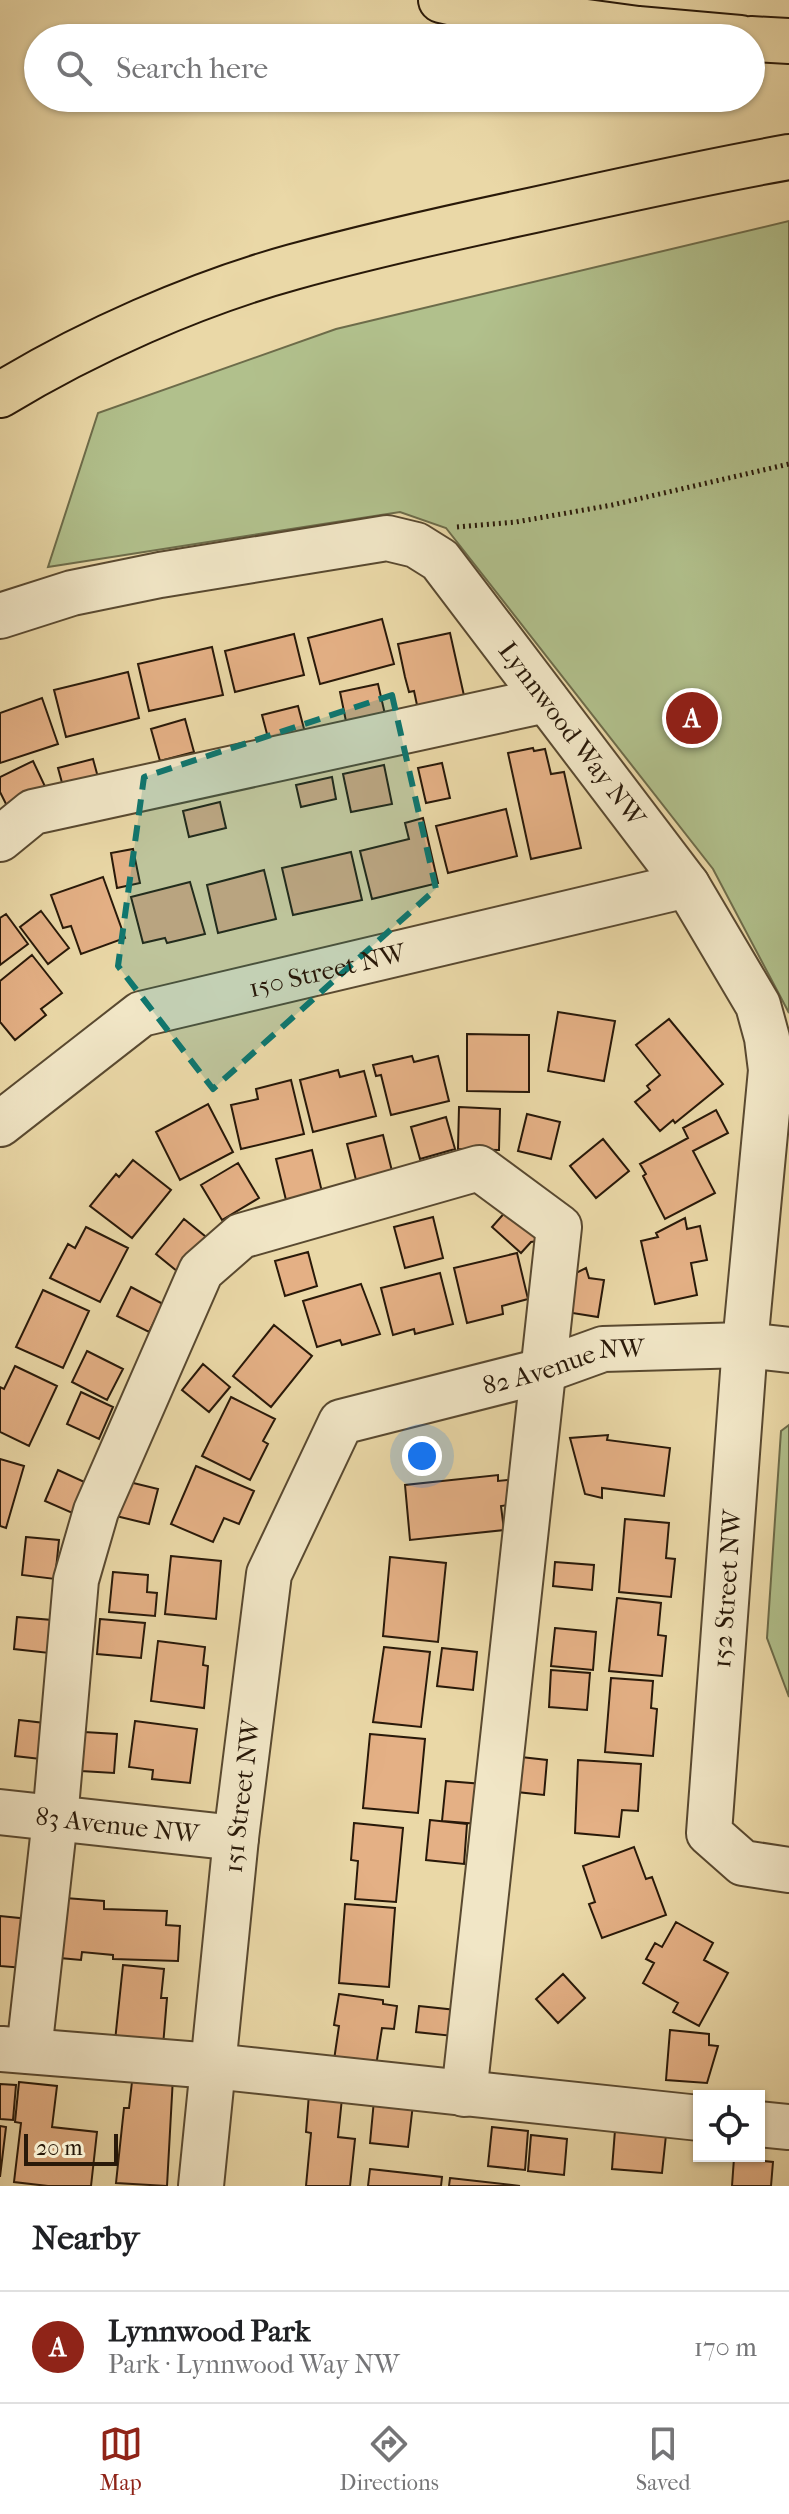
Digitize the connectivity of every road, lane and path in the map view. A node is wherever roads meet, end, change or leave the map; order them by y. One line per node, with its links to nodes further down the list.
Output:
1 (441, 0): 2 (highway)
2 (601, 24)
3 (765, 40): 4 (highway)
4 (789, 41)
5 (789, 157): 6 (highway)
6 (0, 395)
7 (789, 464): 8 (path)
8 (402, 542): 9 (street, Lynnwood Way NW); 10 (street, Lynnwood Way NW)
9 (0, 616)
10 (546, 700): 11 (street); 12 (street, Lynnwood Way NW)
11 (0, 839)
12 (687, 885): 13 (street, 150 Street NW); 14 (street, Lynnwood Way NW)
13 (0, 1124)
14 (745, 1345): 15 (street, 82 Avenue NW); 16 (street, 82 Avenue NW); 21 (street, 152 Street NW)
15 (789, 1350)
16 (542, 1371): 17 (street, 82 Avenue NW); 19 (street); 24 (street)
17 (341, 1422): 20 (street, 151 Street NW)
18 (0, 1812): 19 (street, 83 Avenue NW)
19 (55, 1819): 20 (street, 83 Avenue NW); 22 (street)
20 (236, 1838): 23 (street, 151 Street NW)
21 (789, 1870)
22 (15, 2050): 23 (street)
23 (213, 2066): 24 (street); 28 (street, 151 Street NW)
24 (464, 2094): 25 (street)
25 (693, 2117)
26 (765, 2125): 27 (street)
27 (789, 2127)
28 (201, 2186)

